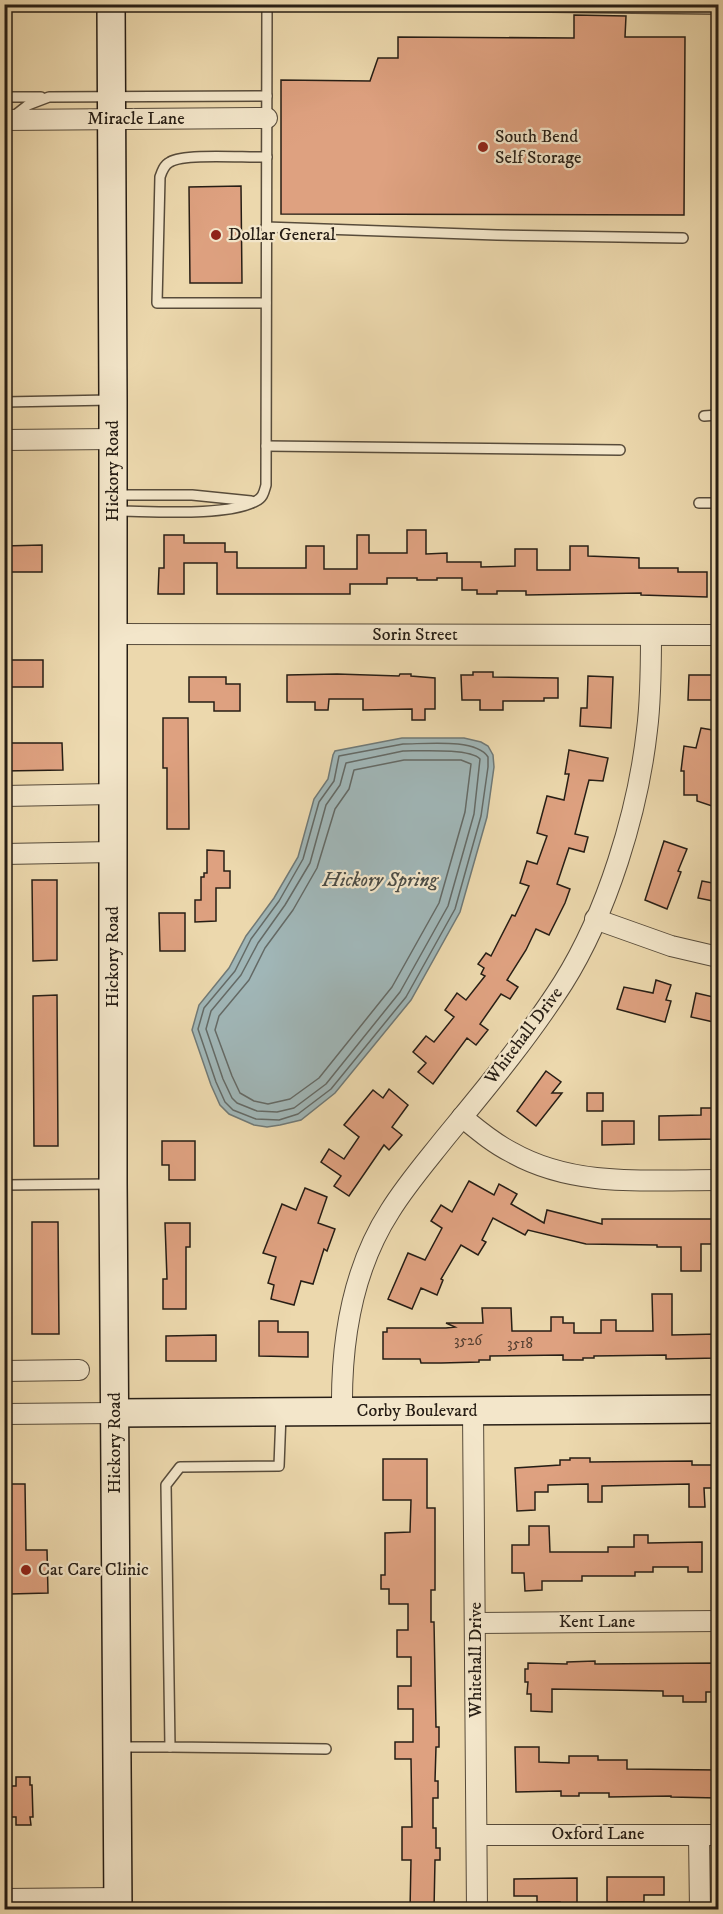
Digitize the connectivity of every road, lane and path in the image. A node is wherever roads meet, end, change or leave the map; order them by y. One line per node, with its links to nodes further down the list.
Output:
1 (111, 4): 8 (street, Hickory Road)
2 (267, 4): 5 (lane)
3 (291, 4): 4 (lane)
4 (718, 9)
5 (267, 96): 8 (lane); 9 (lane)
6 (4, 97): 7 (lane)
7 (49, 97): 8 (lane); 10 (lane)
8 (112, 108): 9 (street, Miracle Lane); 10 (street, Miracle Lane); 15 (street, Hickory Road)
9 (267, 118): 11 (lane)
10 (4, 120)
11 (267, 158): 12 (lane); 14 (lane)
12 (267, 227): 13 (lane); 14 (lane)
13 (683, 238)
14 (266, 303): 21 (lane)
15 (113, 400): 16 (lane); 19 (street, Hickory Road)
16 (4, 402)
17 (718, 415): 18 (lane)
18 (704, 416)
19 (113, 439): 20 (street); 24 (street, Hickory Road)
20 (4, 440)
21 (266, 446): 22 (lane); 23 (lane)
22 (620, 450)
23 (256, 501): 24 (lane); 24 (lane)
24 (113, 503): 27 (street, Hickory Road)
25 (699, 503): 26 (lane)
26 (718, 503)
27 (112, 634): 28 (street, Sorin Street); 30 (street, Hickory Road)
28 (651, 635): 29 (street, Sorin Street); 34 (street, Whitehall Drive)
29 (718, 635)
30 (112, 794): 31 (street); 32 (street, Hickory Road)
31 (4, 796)
32 (113, 852): 33 (street); 38 (street, Hickory Road)
33 (4, 854)
34 (595, 920): 35 (street); 36 (street, Whitehall Drive)
35 (718, 957)
36 (462, 1117): 37 (street); 43 (street, Whitehall Drive)
37 (718, 1180)
38 (113, 1184): 39 (lane); 46 (street, Hickory Road)
39 (4, 1185)
40 (78, 1370): 41 (street)
41 (4, 1371)
42 (718, 1409): 44 (street, Corby Boulevard)
43 (342, 1411): 44 (street, Corby Boulevard); 45 (street, Corby Boulevard)
44 (473, 1411): 49 (street, Whitehall Drive)
45 (281, 1412): 46 (street, Corby Boulevard); 51 (lane)
46 (115, 1413): 47 (street); 50 (street, Hickory Road)
47 (4, 1414)
48 (718, 1622): 49 (street, Kent Lane)
49 (476, 1623): 53 (street, Whitehall Drive)
50 (117, 1747): 51 (lane); 56 (street, Hickory Road)
51 (170, 1747): 52 (lane)
52 (326, 1749)
53 (477, 1835): 54 (street, Oxford Lane); 57 (street, Whitehall Drive)
54 (709, 1835): 58 (street)
55 (4, 1899): 56 (street)
56 (118, 1904)
57 (477, 1910)
58 (700, 1910)

